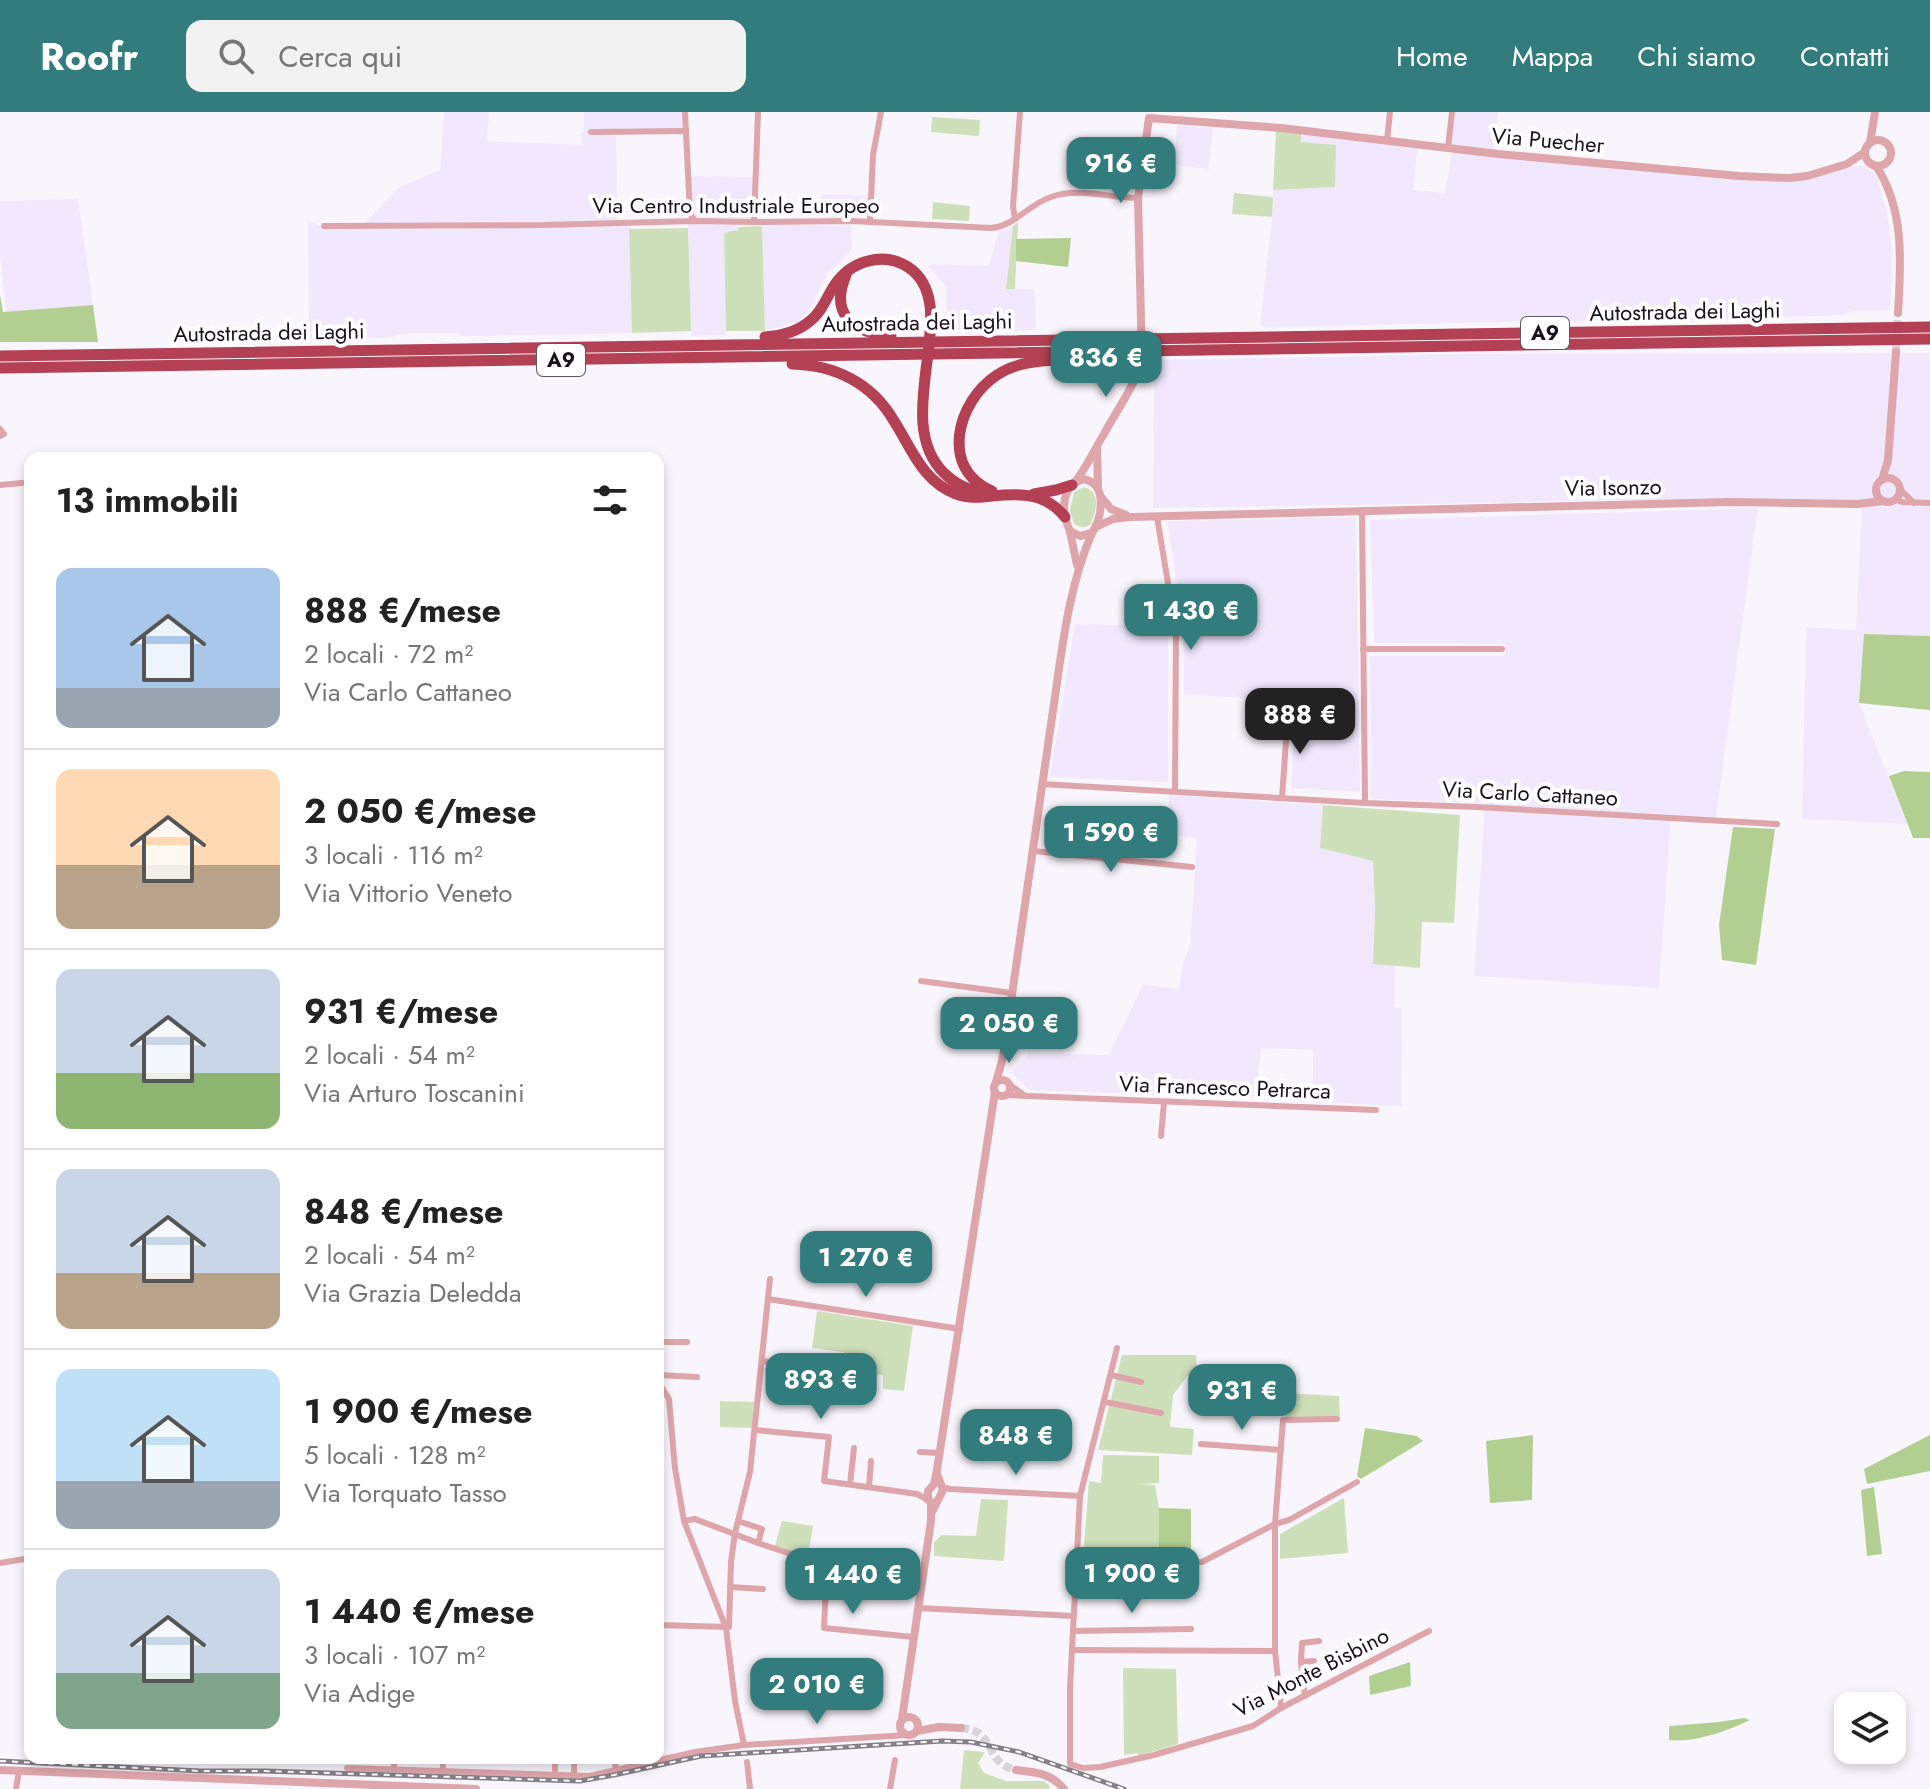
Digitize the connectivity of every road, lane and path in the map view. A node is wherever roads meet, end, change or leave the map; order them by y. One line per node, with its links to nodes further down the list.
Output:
1 (685, 112): 9 (street)
2 (758, 112): 22 (street)
3 (881, 112): 23 (street)
4 (1020, 112): 21 (street)
5 (1390, 112): 11 (street)
6 (1452, 112): 13 (street)
7 (1875, 112): 12 (street); 14 (street)
8 (1150, 115): 11 (street, Via Puecher); 19 (street)
9 (686, 131): 10 (street); 20 (street)
10 (591, 132)
11 (1387, 141): 13 (street, Via Puecher)
12 (1884, 142): 14 (street); 15 (street)
13 (1448, 148): 16 (street, Via Puecher)
14 (1867, 148): 16 (street, Via Puecher); 17 (street)
15 (1887, 162): 17 (street); 18 (street)
16 (1847, 164): 17 (street, Via Puecher)
17 (1873, 166): 18 (street)
18 (1886, 186): 26 (street)
19 (1138, 198): 21 (street, Via Centro Industriale Europeo); 37 (street)
20 (691, 218): 22 (street, Via Centro Industriale Europeo); 24 (street, Via Centro Industriale Europeo)
21 (1015, 219): 23 (street, Via Centro Industriale Europeo)
22 (754, 222): 23 (street, Via Centro Industriale Europeo)
23 (870, 222)
24 (324, 226)
25 (849, 270): 28 (highway); 30 (highway); 47 (highway)
26 (1898, 313)
27 (1930, 327): 31 (highway, Autostrada dei Laghi / A9)
28 (1076, 339): 30 (highway, Autostrada dei Laghi / A9); 32 (highway, Autostrada dei Laghi / A9)
29 (1930, 339): 31 (highway, Autostrada dei Laghi / A9)
30 (544, 348): 34 (highway, Autostrada dei Laghi / A9)
31 (1160, 348): 32 (highway); 32 (highway, Autostrada dei Laghi / A9)
32 (1122, 349): 35 (highway, Autostrada dei Laghi / A9); 47 (highway)
33 (1896, 352): 38 (street)
34 (0, 356)
35 (632, 359): 36 (highway, Autostrada dei Laghi / A9); 47 (highway)
36 (0, 368)
37 (1097, 446): 42 (street); 46 (street)
38 (1888, 460): 39 (street); 40 (street)
39 (1894, 479): 40 (street); 44 (street)
40 (1882, 480): 45 (street)
41 (22, 483): 43 (street)
42 (1073, 484): 46 (street); 48 (highway); 55 (street)
43 (0, 485)
44 (1900, 489): 49 (street); 52 (street)
45 (1876, 490): 50 (street); 51 (street)
46 (1099, 492): 56 (street); 58 (street)
47 (998, 496): 48 (highway)
48 (1025, 496): 55 (highway)
49 (1896, 500): 50 (street); 52 (street)
50 (1883, 501): 51 (street, Via Isonzo)
51 (1865, 503): 54 (street, Via Isonzo)
52 (1914, 503): 53 (street)
53 (1930, 503)
54 (1362, 511): 57 (street, Via Isonzo); 61 (street)
55 (1065, 517): 59 (street)
56 (1130, 517): 57 (street, Via Isonzo); 58 (street, Via Isonzo)
57 (1157, 517): 65 (street)
58 (1094, 530): 59 (street); 60 (street)
59 (1070, 531): 60 (street)
60 (1077, 570): 64 (street)
61 (1363, 649): 62 (street); 67 (street)
62 (1502, 649)
63 (1288, 712): 66 (street)
64 (1042, 784): 65 (street, Via Carlo Cattaneo); 69 (street)
65 (1175, 791): 66 (street, Via Carlo Cattaneo)
66 (1282, 798): 67 (street, Via Carlo Cattaneo)
67 (1365, 803): 68 (street, Via Carlo Cattaneo)
68 (1777, 824)
69 (1033, 846): 70 (street); 72 (street)
70 (1192, 867)
71 (921, 981): 72 (street)
72 (1012, 993): 73 (street)
73 (1008, 1022): 74 (street); 75 (street)
74 (1039, 1025)
75 (1003, 1057): 76 (street); 77 (street)
76 (996, 1082): 77 (street); 78 (street)
77 (1009, 1084): 78 (street); 79 (street)
78 (1001, 1094): 79 (street, Via Francesco Petrarca); 85 (street)
79 (1024, 1095): 80 (street, Via Francesco Petrarca)
80 (1164, 1103): 81 (street, Via Francesco Petrarca); 82 (street)
81 (1376, 1110)
82 (1161, 1136)
83 (770, 1279): 84 (street)
84 (768, 1299): 85 (street); 89 (street)
85 (960, 1329): 104 (street)
86 (664, 1342): 87 (street)
87 (687, 1342)
88 (1117, 1348): 91 (street)
89 (762, 1361): 90 (street); 99 (street)
90 (803, 1365)
91 (1111, 1375): 94 (street); 96 (street)
92 (697, 1377): 93 (street)
93 (664, 1382)
94 (1141, 1382)
95 (664, 1391): 111 (street)
96 (1105, 1402): 97 (street); 110 (street)
97 (1161, 1413)
98 (1337, 1419): 102 (street)
99 (755, 1430): 107 (street); 112 (street)
100 (1201, 1444): 102 (street)
101 (854, 1448): 107 (street)
102 (1281, 1450): 113 (street)
103 (920, 1452): 104 (street)
104 (940, 1453): 109 (street)
105 (871, 1461): 108 (street)
106 (1357, 1482): 113 (street)
107 (850, 1484): 108 (street)
108 (869, 1487): 109 (street)
109 (935, 1493): 110 (street); 120 (street)
110 (1080, 1496): 118 (street)
111 (684, 1521): 114 (street); 126 (street)
112 (738, 1521): 114 (street); 115 (street)
113 (1275, 1524): 118 (street); 133 (street)
114 (735, 1533): 115 (street); 121 (street)
115 (758, 1543): 119 (street)
116 (24, 1559): 117 (street)
117 (0, 1563)
118 (1077, 1563): 124 (street)
119 (827, 1566): 120 (street); 130 (street)
120 (921, 1585): 123 (street)
121 (730, 1587): 122 (street); 126 (street)
122 (763, 1589)
123 (918, 1608): 124 (street); 130 (street)
124 (1074, 1616): 128 (street)
125 (664, 1625): 126 (street)
126 (726, 1628): 140 (street)
127 (1191, 1629): 128 (street)
128 (1074, 1631): 132 (street)
129 (1429, 1631): 136 (street, Via Monte Bisbino)
130 (913, 1637): 138 (street)
131 (1319, 1641): 135 (street)
132 (1073, 1650): 133 (street); 137 (street, Via Monte Bisbino)
133 (1275, 1651): 137 (street)
134 (1314, 1661): 135 (street)
135 (1301, 1662): 136 (street)
136 (1305, 1696): 137 (street, Via Monte Bisbino)
137 (1281, 1708)
138 (909, 1725): 139 (street); 140 (street)
139 (961, 1728)
140 (744, 1745): 141 (street)
141 (664, 1758)
142 (895, 1760): 165 (street)
143 (747, 1762): 164 (street)
144 (394, 1764): 152 (street)
145 (443, 1764): 155 (street)
146 (555, 1764): 157 (street)
147 (574, 1764): 158 (street)
148 (616, 1764): 156 (street)
149 (634, 1764): 156 (street)
150 (347, 1768): 152 (street)
151 (0, 1770): 154 (street)
152 (394, 1770): 155 (street)
153 (1016, 1770): 159 (street)
154 (22, 1771): 160 (street); 161 (street)
155 (443, 1771): 157 (street)
156 (615, 1771): 158 (street)
157 (555, 1775): 158 (street)
158 (574, 1776)
159 (1049, 1777): 166 (street); 167 (street)
160 (376, 1787): 162 (street)
161 (16, 1789)
162 (455, 1789): 163 (street)
163 (476, 1789)
164 (750, 1789)
165 (892, 1789)
166 (1055, 1789)
167 (1064, 1789)

